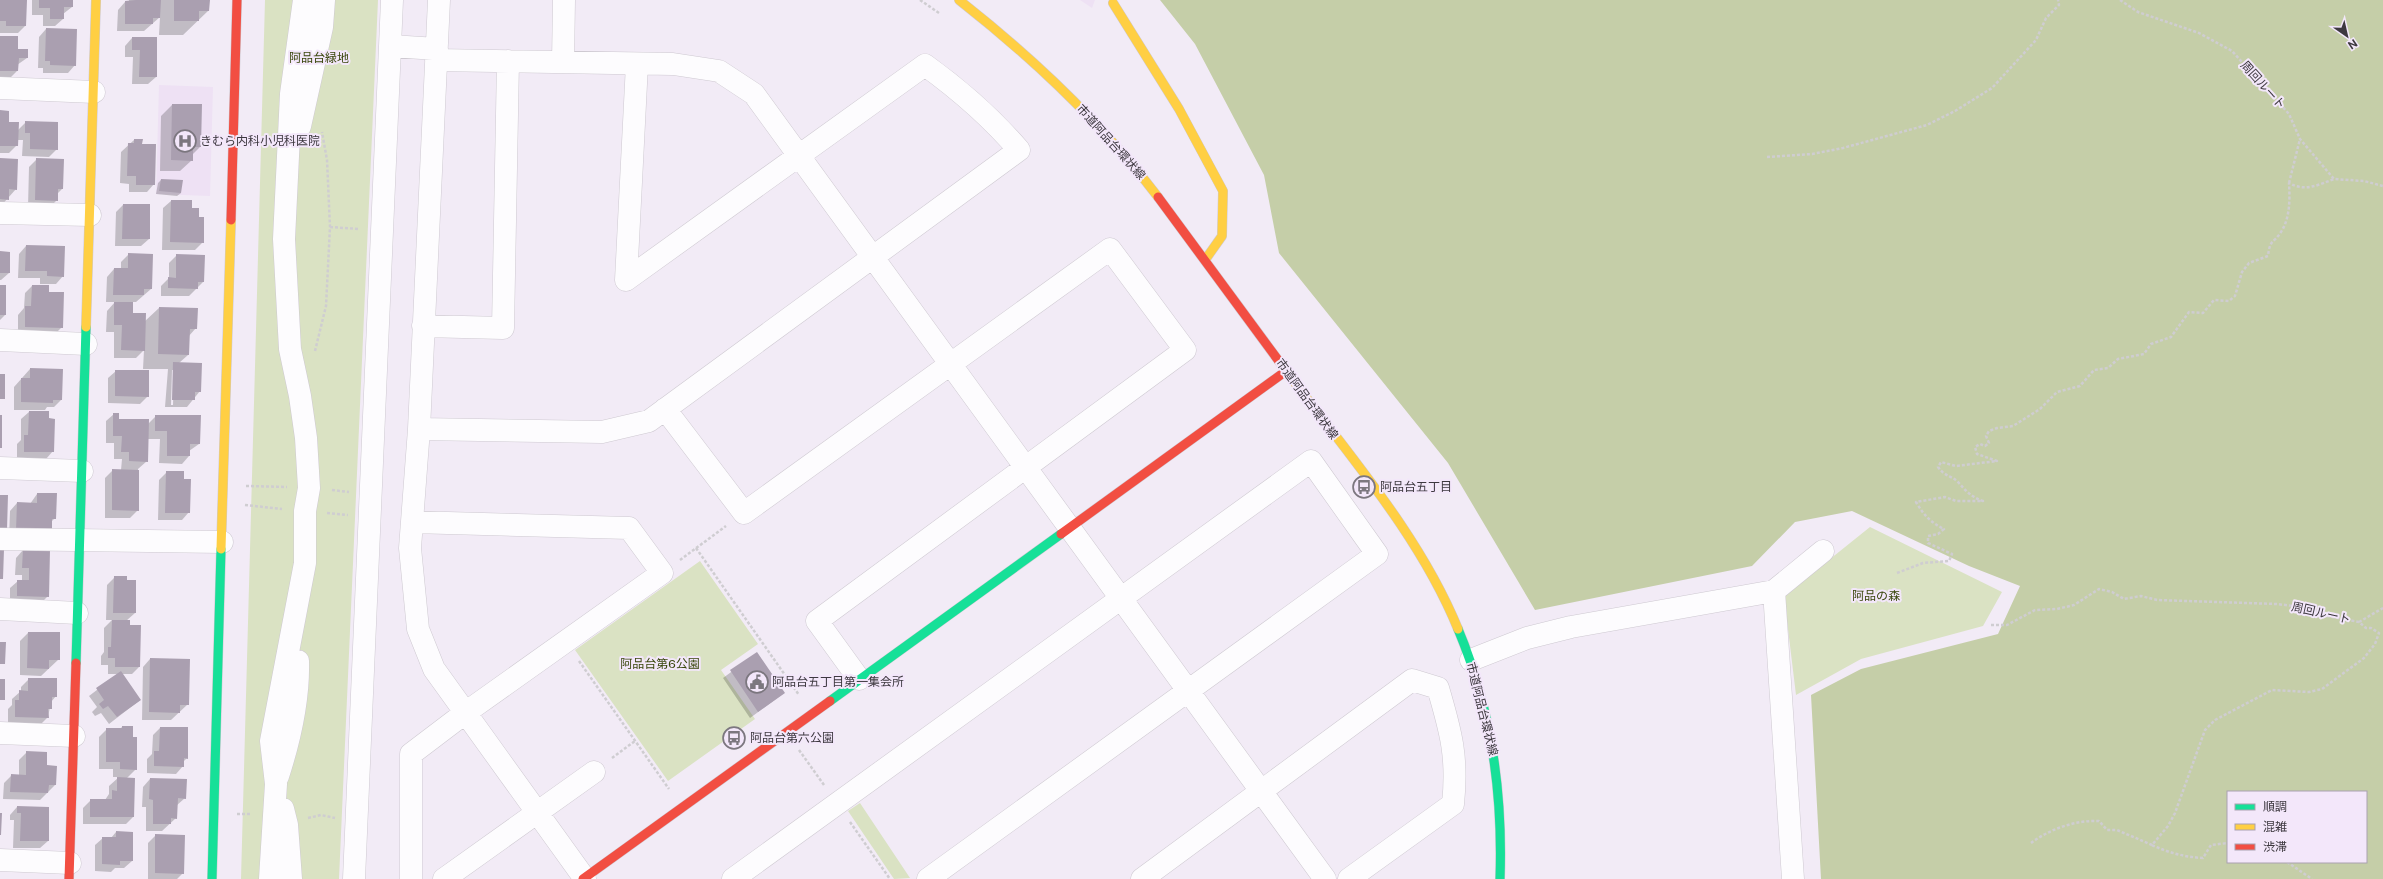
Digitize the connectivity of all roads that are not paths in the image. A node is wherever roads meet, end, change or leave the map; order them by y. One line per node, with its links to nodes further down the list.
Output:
1 (96, 0): 16 (street)
2 (237, 0): 37 (street)
3 (304, 0): 18 (street)
4 (324, 0): 18 (street)
5 (392, 0): 10 (street)
6 (439, 0): 11 (street)
7 (564, 0): 13 (street)
8 (959, 0): 22 (street, 市道阿品台環状線)
9 (1113, 2): 22 (street)
10 (391, 46): 11 (street); 58 (street)
11 (436, 54): 12 (street); 23 (street)
12 (508, 61): 13 (street); 23 (street)
13 (563, 62): 14 (street)
14 (637, 64): 17 (street); 17 (street)
15 (0, 88): 16 (street)
16 (94, 92): 20 (street)
17 (798, 155): 21 (street); 21 (street)
18 (284, 197): 50 (street)
19 (0, 213): 20 (street)
20 (90, 215): 25 (street)
21 (873, 258): 26 (street); 28 (street)
22 (1205, 260): 27 (street, 市道阿品台環状線)
23 (423, 326): 29 (street)
24 (0, 340): 25 (street)
25 (86, 344): 32 (street)
26 (950, 364): 28 (street); 30 (street); 30 (street)
27 (1286, 371): 34 (street); 43 (street, 市道阿品台環状線)
28 (665, 409): 29 (street)
29 (419, 429): 33 (street)
30 (1025, 467): 34 (street); 44 (street)
31 (0, 468): 32 (street)
32 (82, 471): 36 (street)
33 (412, 522): 46 (street); 46 (street)
34 (1069, 528): 40 (street); 44 (street)
35 (0, 539): 36 (street)
36 (80, 541): 37 (street); 42 (street)
37 (222, 542): 55 (street)
38 (1824, 551): 39 (street)
39 (1774, 591): 43 (street); 68 (street)
40 (1120, 599): 45 (street); 45 (street); 62 (street)
41 (0, 609): 42 (street)
42 (77, 614): 48 (street)
43 (1470, 660): 67 (street, 市道阿品台環状線)
44 (859, 679): 61 (street)
45 (1188, 691): 51 (street); 63 (street)
46 (465, 713): 52 (street); 59 (street)
47 (0, 733): 48 (street)
48 (74, 736): 54 (street)
49 (594, 772): 52 (street)
50 (276, 784): 56 (street); 57 (street)
51 (1261, 791): 64 (street); 65 (street); 66 (street)
52 (537, 812): 60 (street); 61 (street)
53 (0, 860): 54 (street)
54 (70, 871)
55 (212, 879)
56 (270, 879)
57 (291, 879)
58 (354, 879)
59 (411, 879)
60 (444, 879)
61 (584, 879)
62 (733, 879)
63 (928, 879)
64 (1142, 879)
65 (1325, 879)
66 (1349, 879)
67 (1500, 879)
68 (1794, 879)

